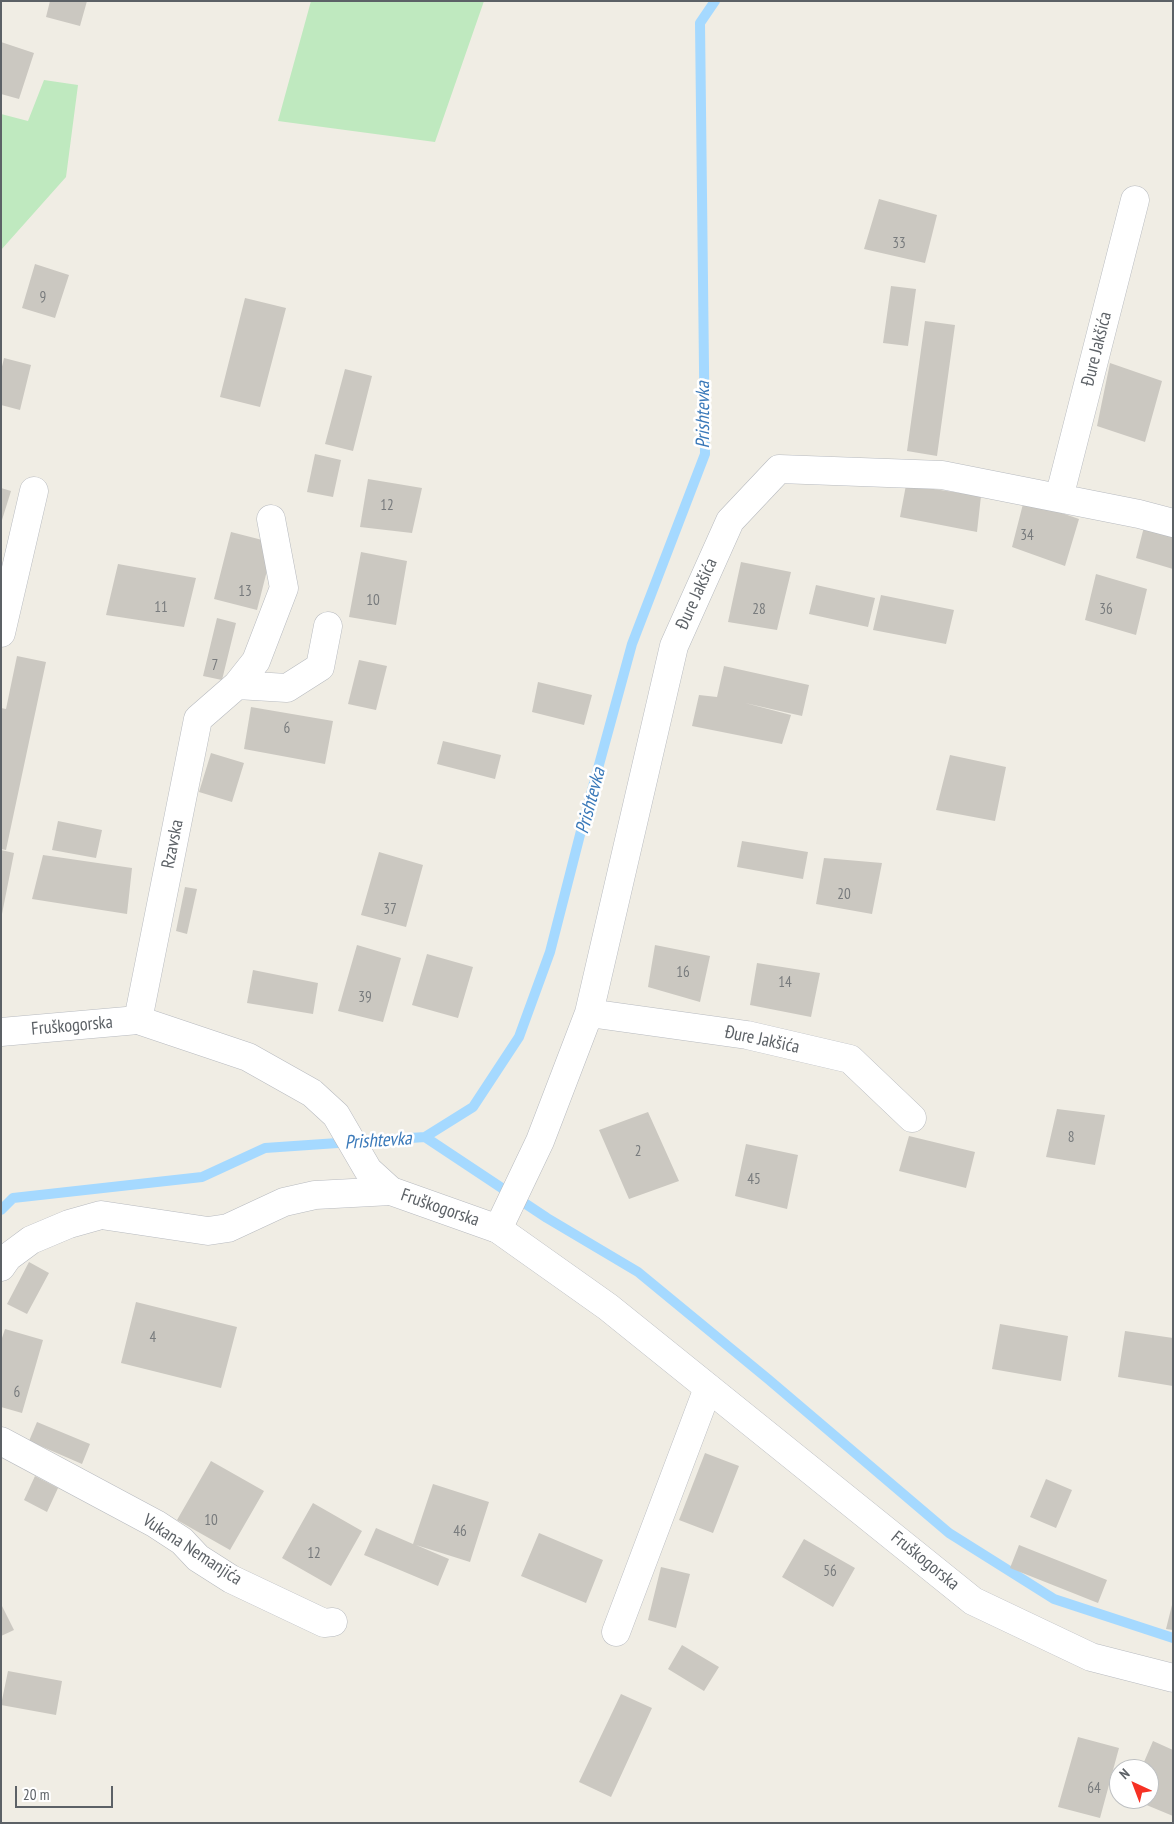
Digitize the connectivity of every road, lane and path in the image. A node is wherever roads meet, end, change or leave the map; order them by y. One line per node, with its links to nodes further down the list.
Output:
1 (1135, 200): 3 (street, Đure Jakšića)
2 (34, 491): 7 (street)
3 (1059, 498): 5 (street, Đure Jakšića); 9 (street, Đure Jakšića)
4 (271, 519): 8 (street, Rzavska)
5 (1173, 522)
6 (328, 626): 8 (street)
7 (1, 633)
8 (237, 685): 10 (street, Rzavska)
9 (590, 1013): 12 (street, Đure Jakšića); 14 (street, Đure Jakšića)
10 (138, 1020): 11 (street, Fruškogorska); 13 (street, Fruškogorska)
11 (1, 1032)
12 (912, 1118)
13 (391, 1191): 14 (street, Fruškogorska); 15 (street)
14 (498, 1229): 16 (street, Fruškogorska)
15 (1, 1267)
16 (708, 1388): 19 (street); 20 (street, Fruškogorska)
17 (1, 1441): 18 (street, Vukana Nemanjića)
18 (333, 1622)
19 (616, 1632)
20 (1173, 1678)

